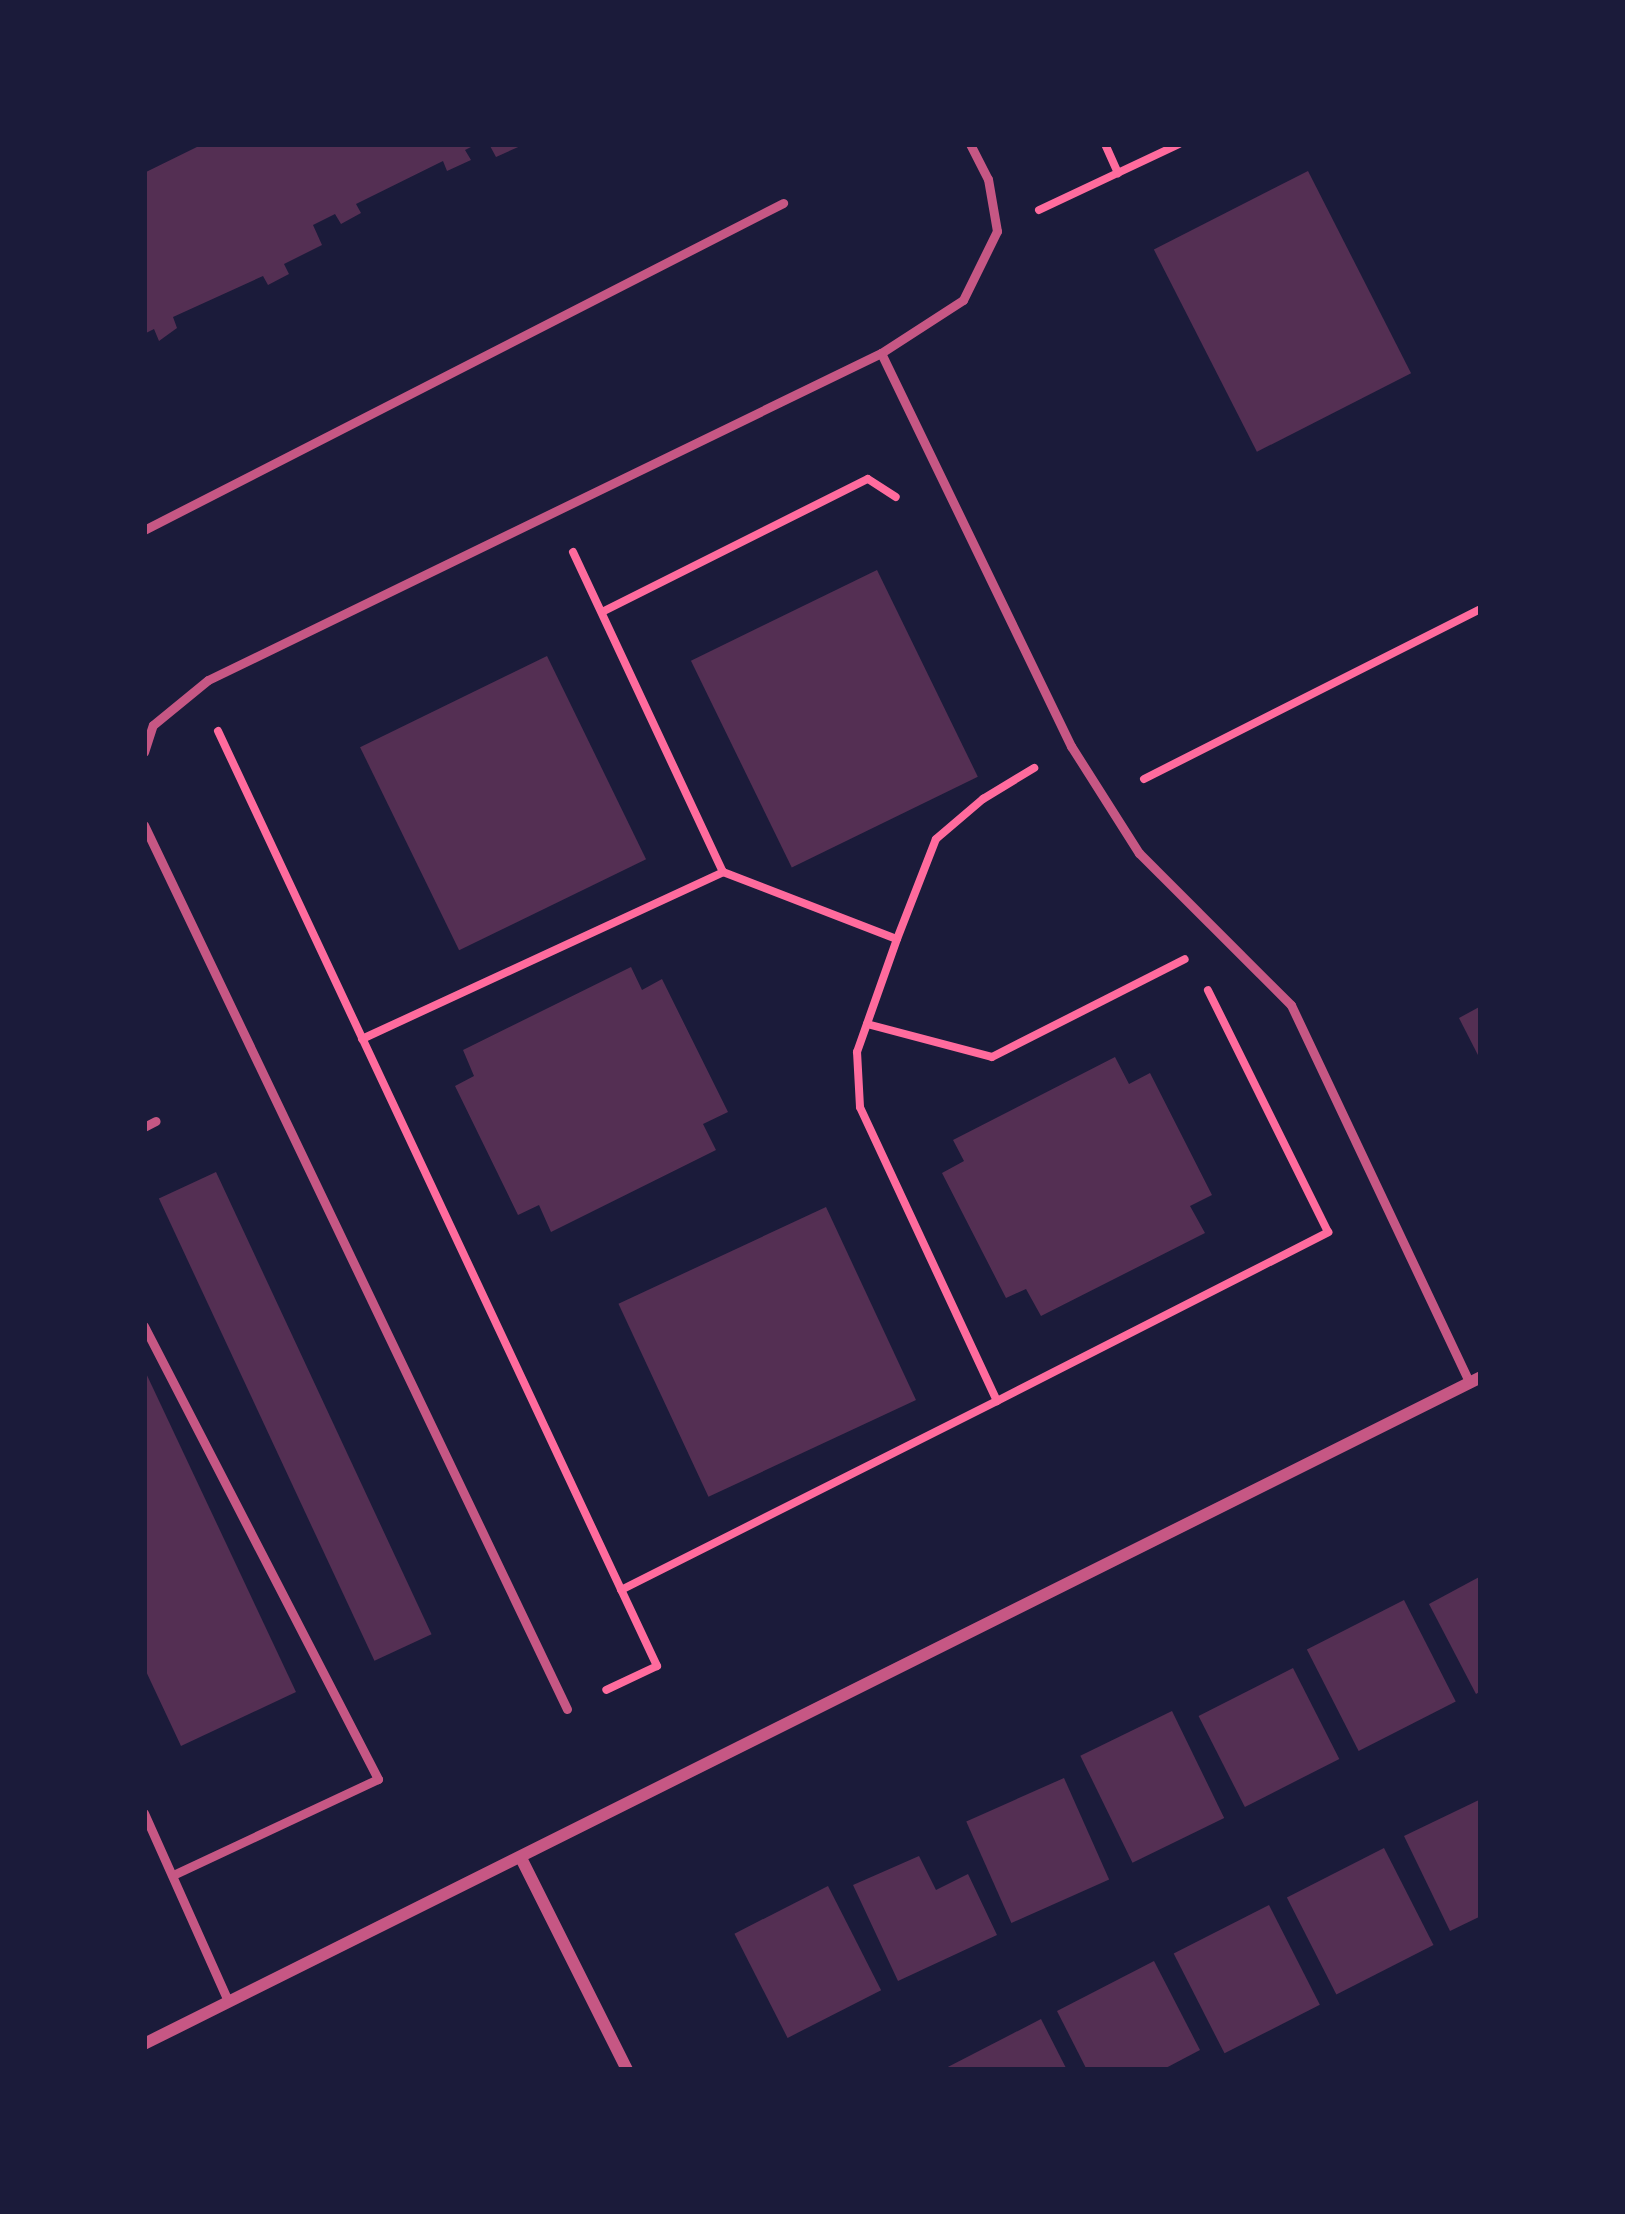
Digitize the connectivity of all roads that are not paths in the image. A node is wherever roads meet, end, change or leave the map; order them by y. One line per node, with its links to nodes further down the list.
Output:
1 (970, 144): 3 (lane)
2 (783, 203): 4 (lane)
3 (881, 353): 5 (lane); 10 (lane)
4 (144, 530)
5 (144, 752)
6 (144, 825): 11 (lane)
7 (156, 1121): 8 (lane)
8 (144, 1127)
9 (144, 1326): 14 (lane)
10 (1475, 1380): 13 (street)
11 (567, 1709)
12 (144, 1813): 14 (lane)
13 (521, 1858): 15 (street); 17 (street)
14 (175, 1874): 15 (lane)
15 (228, 2001): 16 (street)
16 (144, 2044)
17 (627, 2070)

